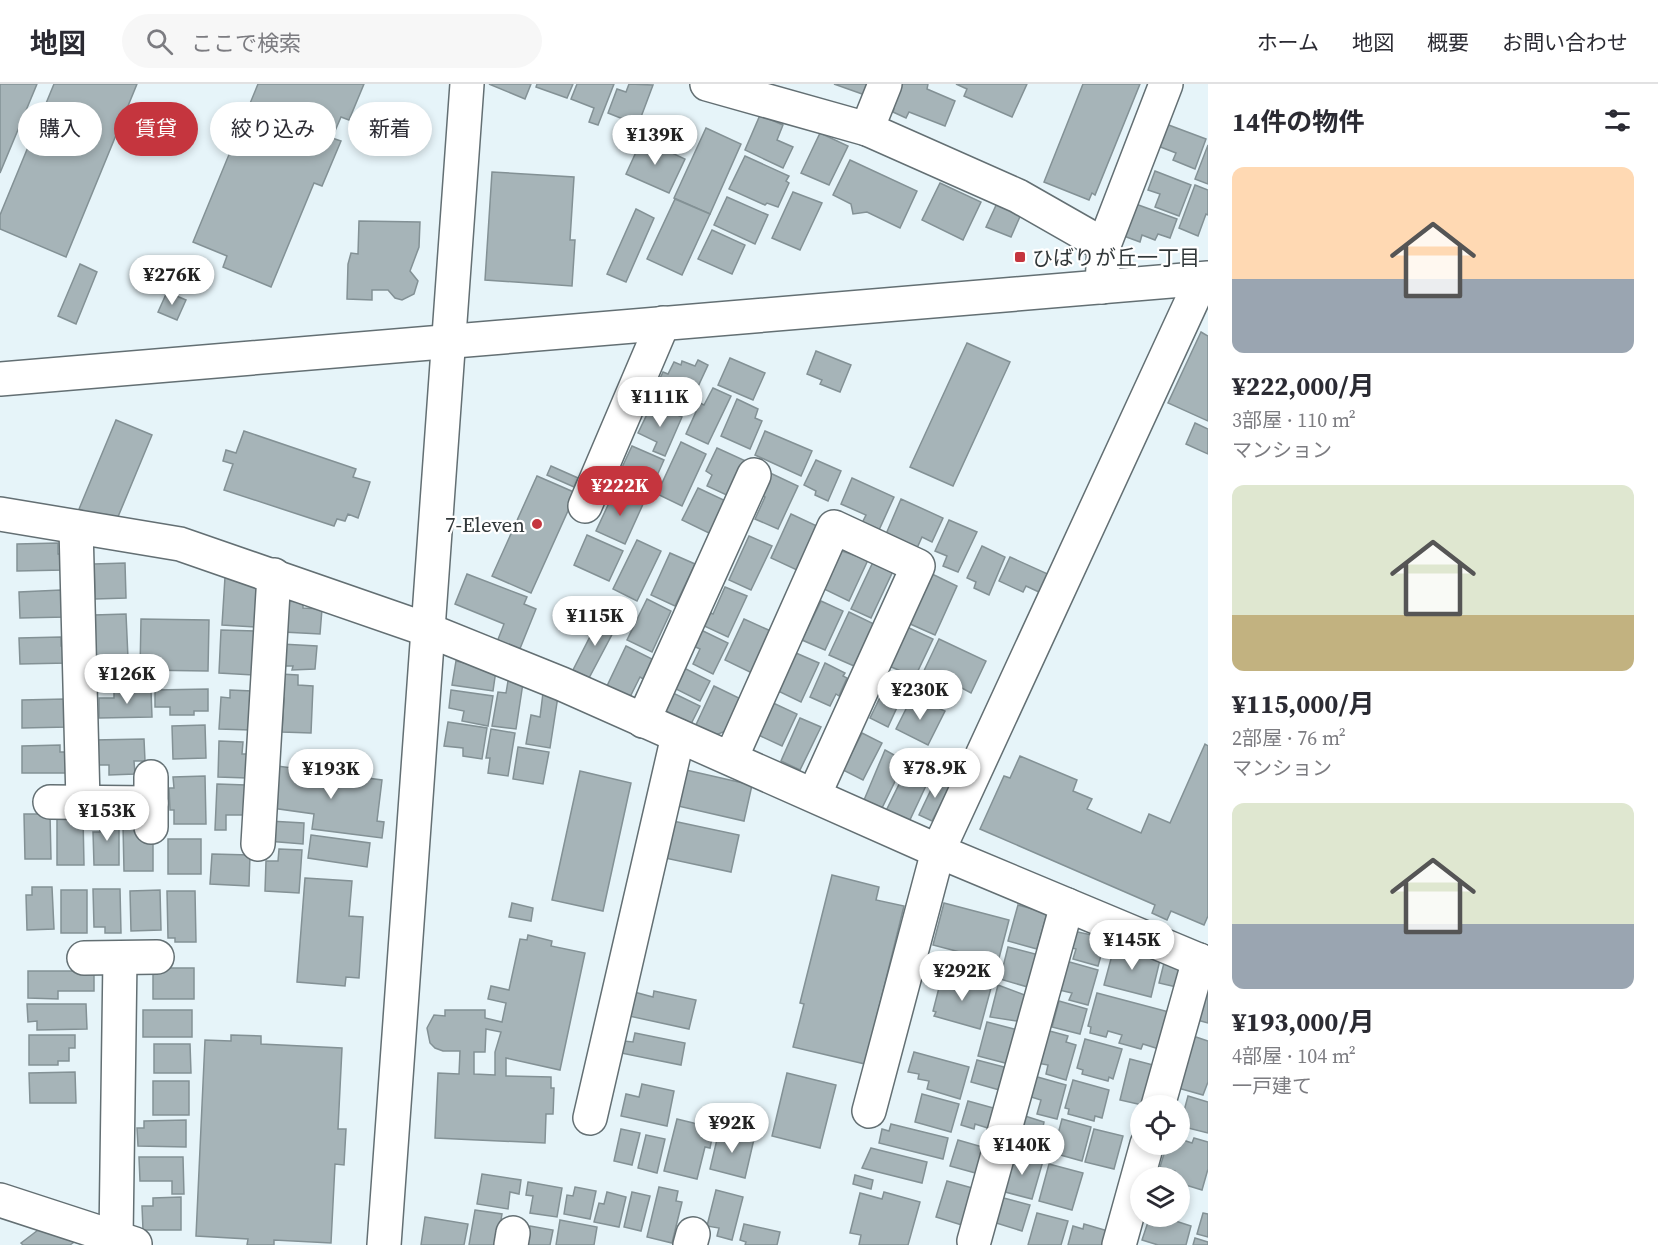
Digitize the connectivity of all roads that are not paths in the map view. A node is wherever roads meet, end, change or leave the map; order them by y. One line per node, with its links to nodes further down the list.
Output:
1 (467, 84): 11 (street)
2 (707, 84): 5 (street)
3 (885, 84): 6 (street)
4 (1166, 84): 7 (street)
5 (762, 92): 6 (street)
6 (867, 129): 7 (street)
7 (1104, 245): 9 (street)
8 (1205, 278): 9 (street); 27 (street)
9 (1102, 287): 10 (street)
10 (663, 323): 11 (street); 14 (street)
11 (449, 340): 12 (street); 18 (street)
12 (0, 379)
13 (754, 475): 19 (street)
14 (585, 506)
15 (0, 514): 16 (street)
16 (76, 527): 17 (street); 24 (street)
17 (274, 575): 18 (street); 26 (street)
18 (428, 630): 19 (street); 40 (street)
19 (643, 721): 20 (street)
20 (678, 736): 21 (street); 35 (street)
21 (731, 758): 22 (street); 22 (street)
22 (814, 795): 27 (street)
23 (50, 802): 24 (street)
24 (83, 802): 25 (street)
25 (151, 803)
26 (258, 844)
27 (938, 851): 28 (street); 34 (street)
28 (1067, 905): 32 (street); 39 (street)
29 (157, 957): 31 (street)
30 (84, 958): 31 (street)
31 (120, 958): 38 (street)
32 (1203, 962): 33 (street)
33 (1161, 1095)
34 (869, 1112)
35 (590, 1118)
36 (1144, 1155): 41 (street)
37 (0, 1200): 38 (street)
38 (113, 1240)
39 (974, 1241)
40 (384, 1245)
41 (1119, 1245)

